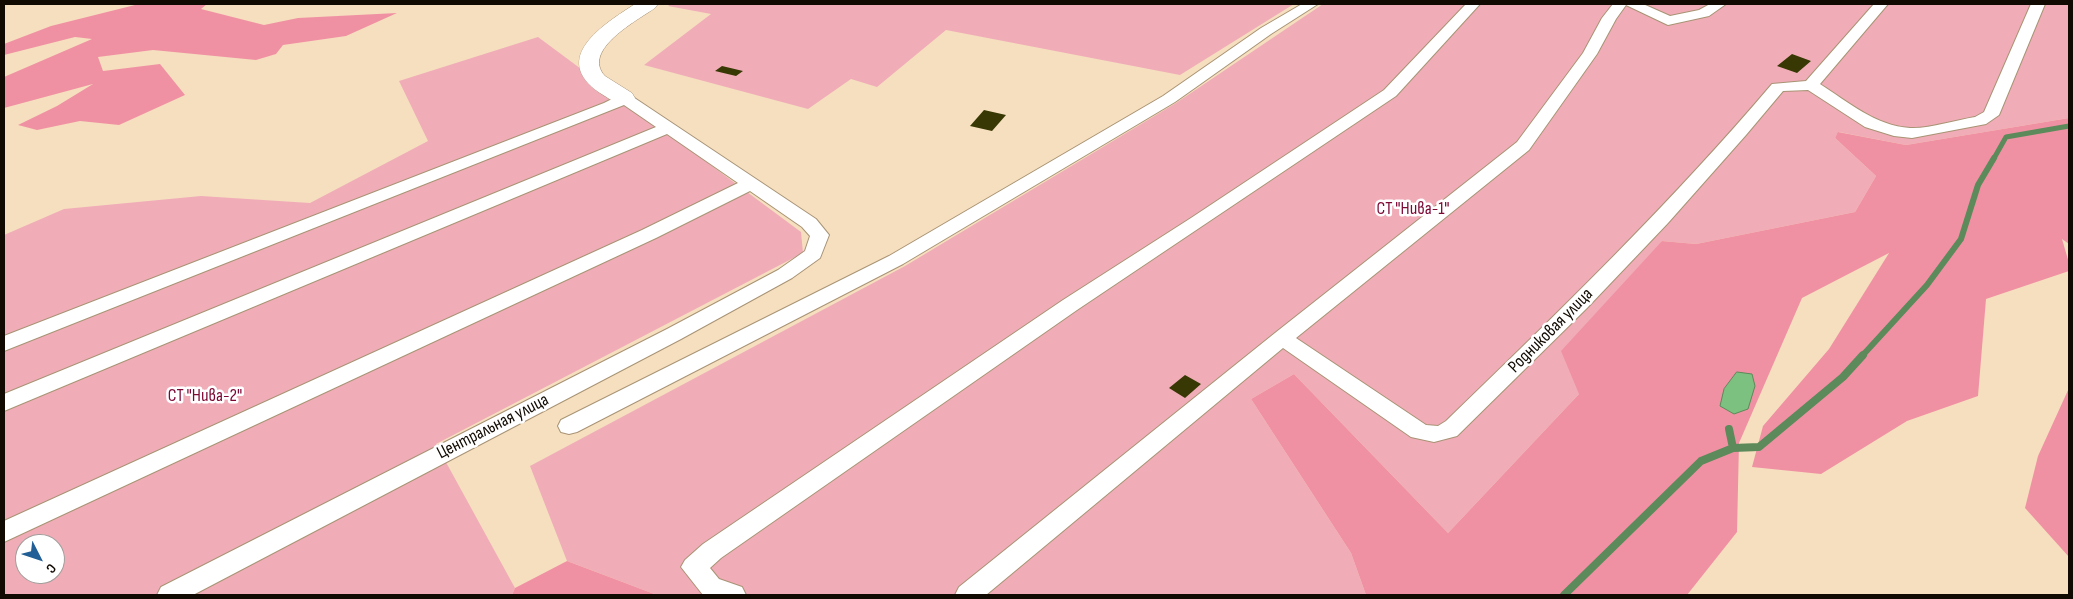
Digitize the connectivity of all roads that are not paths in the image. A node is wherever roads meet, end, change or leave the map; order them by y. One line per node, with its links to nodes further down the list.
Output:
1 (648, 4): 10 (street)
2 (1312, 4): 16 (street)
3 (1472, 4): 19 (street)
4 (1620, 4): 13 (street)
5 (1632, 4): 6 (street)
6 (1719, 4)
7 (1881, 4): 9 (street)
8 (2038, 4): 9 (street)
9 (1811, 85): 13 (street, Родниковая улица)
10 (624, 98): 11 (street); 14 (street)
11 (667, 128): 12 (street); 15 (street)
12 (750, 184): 17 (street); 18 (street, Центральная улица)
13 (1282, 338): 20 (street)
14 (4, 344)
15 (4, 403)
16 (569, 426)
17 (4, 532)
18 (170, 595)
19 (733, 595)
20 (968, 595)

